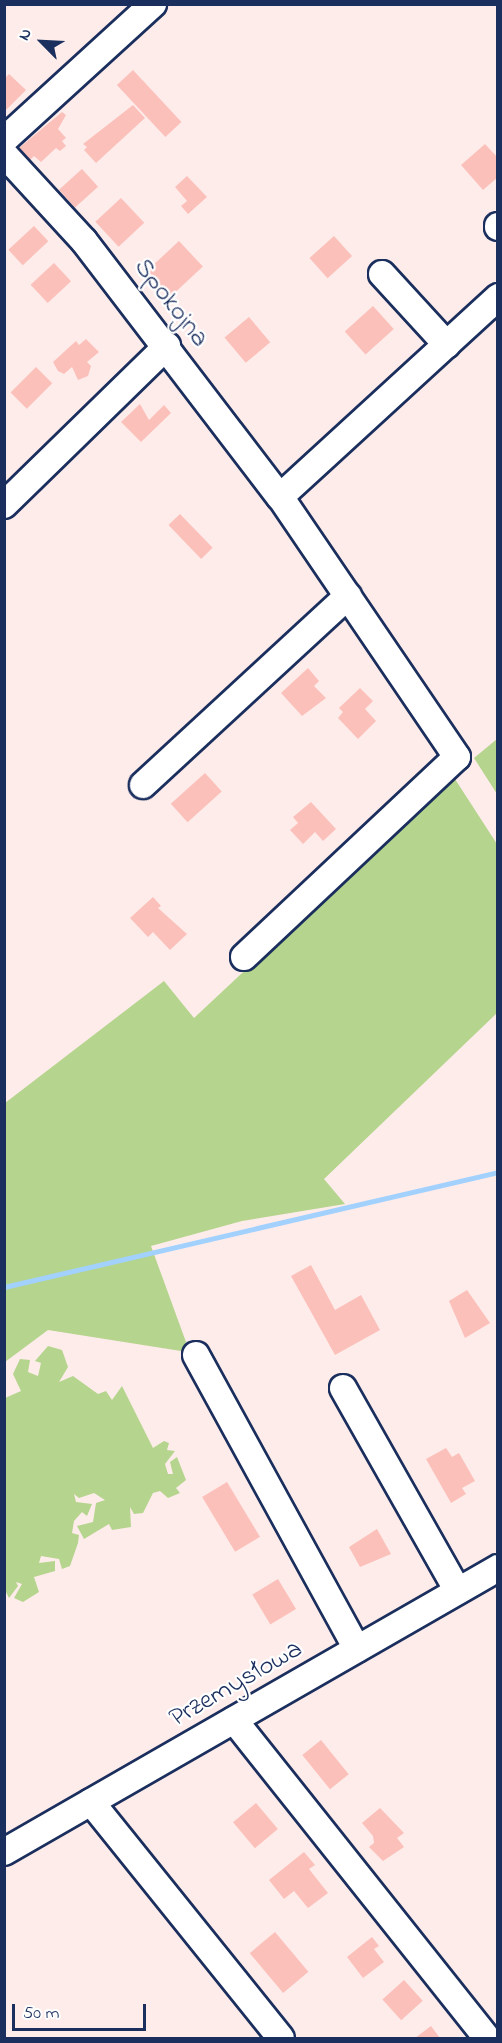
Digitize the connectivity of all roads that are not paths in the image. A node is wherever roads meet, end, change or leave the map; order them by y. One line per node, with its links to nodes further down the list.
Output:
1 (153, 4): 2 (street)
2 (4, 140)
3 (4, 154): 7 (street, Spokojna)
4 (382, 274): 6 (street)
5 (498, 297): 6 (street)
6 (447, 345): 8 (street)
7 (167, 346): 8 (street, Spokojna); 9 (street)
8 (280, 497): 10 (street, Spokojna)
9 (4, 505)
10 (348, 596): 11 (street); 12 (street, Spokojna)
11 (143, 785)
12 (244, 957)
13 (196, 1355): 17 (street)
14 (343, 1388): 16 (street)
15 (498, 1568): 16 (street, Przemysłowa)
16 (458, 1591): 17 (street, Przemysłowa)
17 (357, 1649): 18 (street, Przemysłowa)
18 (234, 1720): 19 (street, Przemysłowa); 22 (street)
19 (91, 1802): 20 (street, Przemysłowa); 21 (street)
20 (4, 1852)
21 (281, 2038)
22 (487, 2038)

